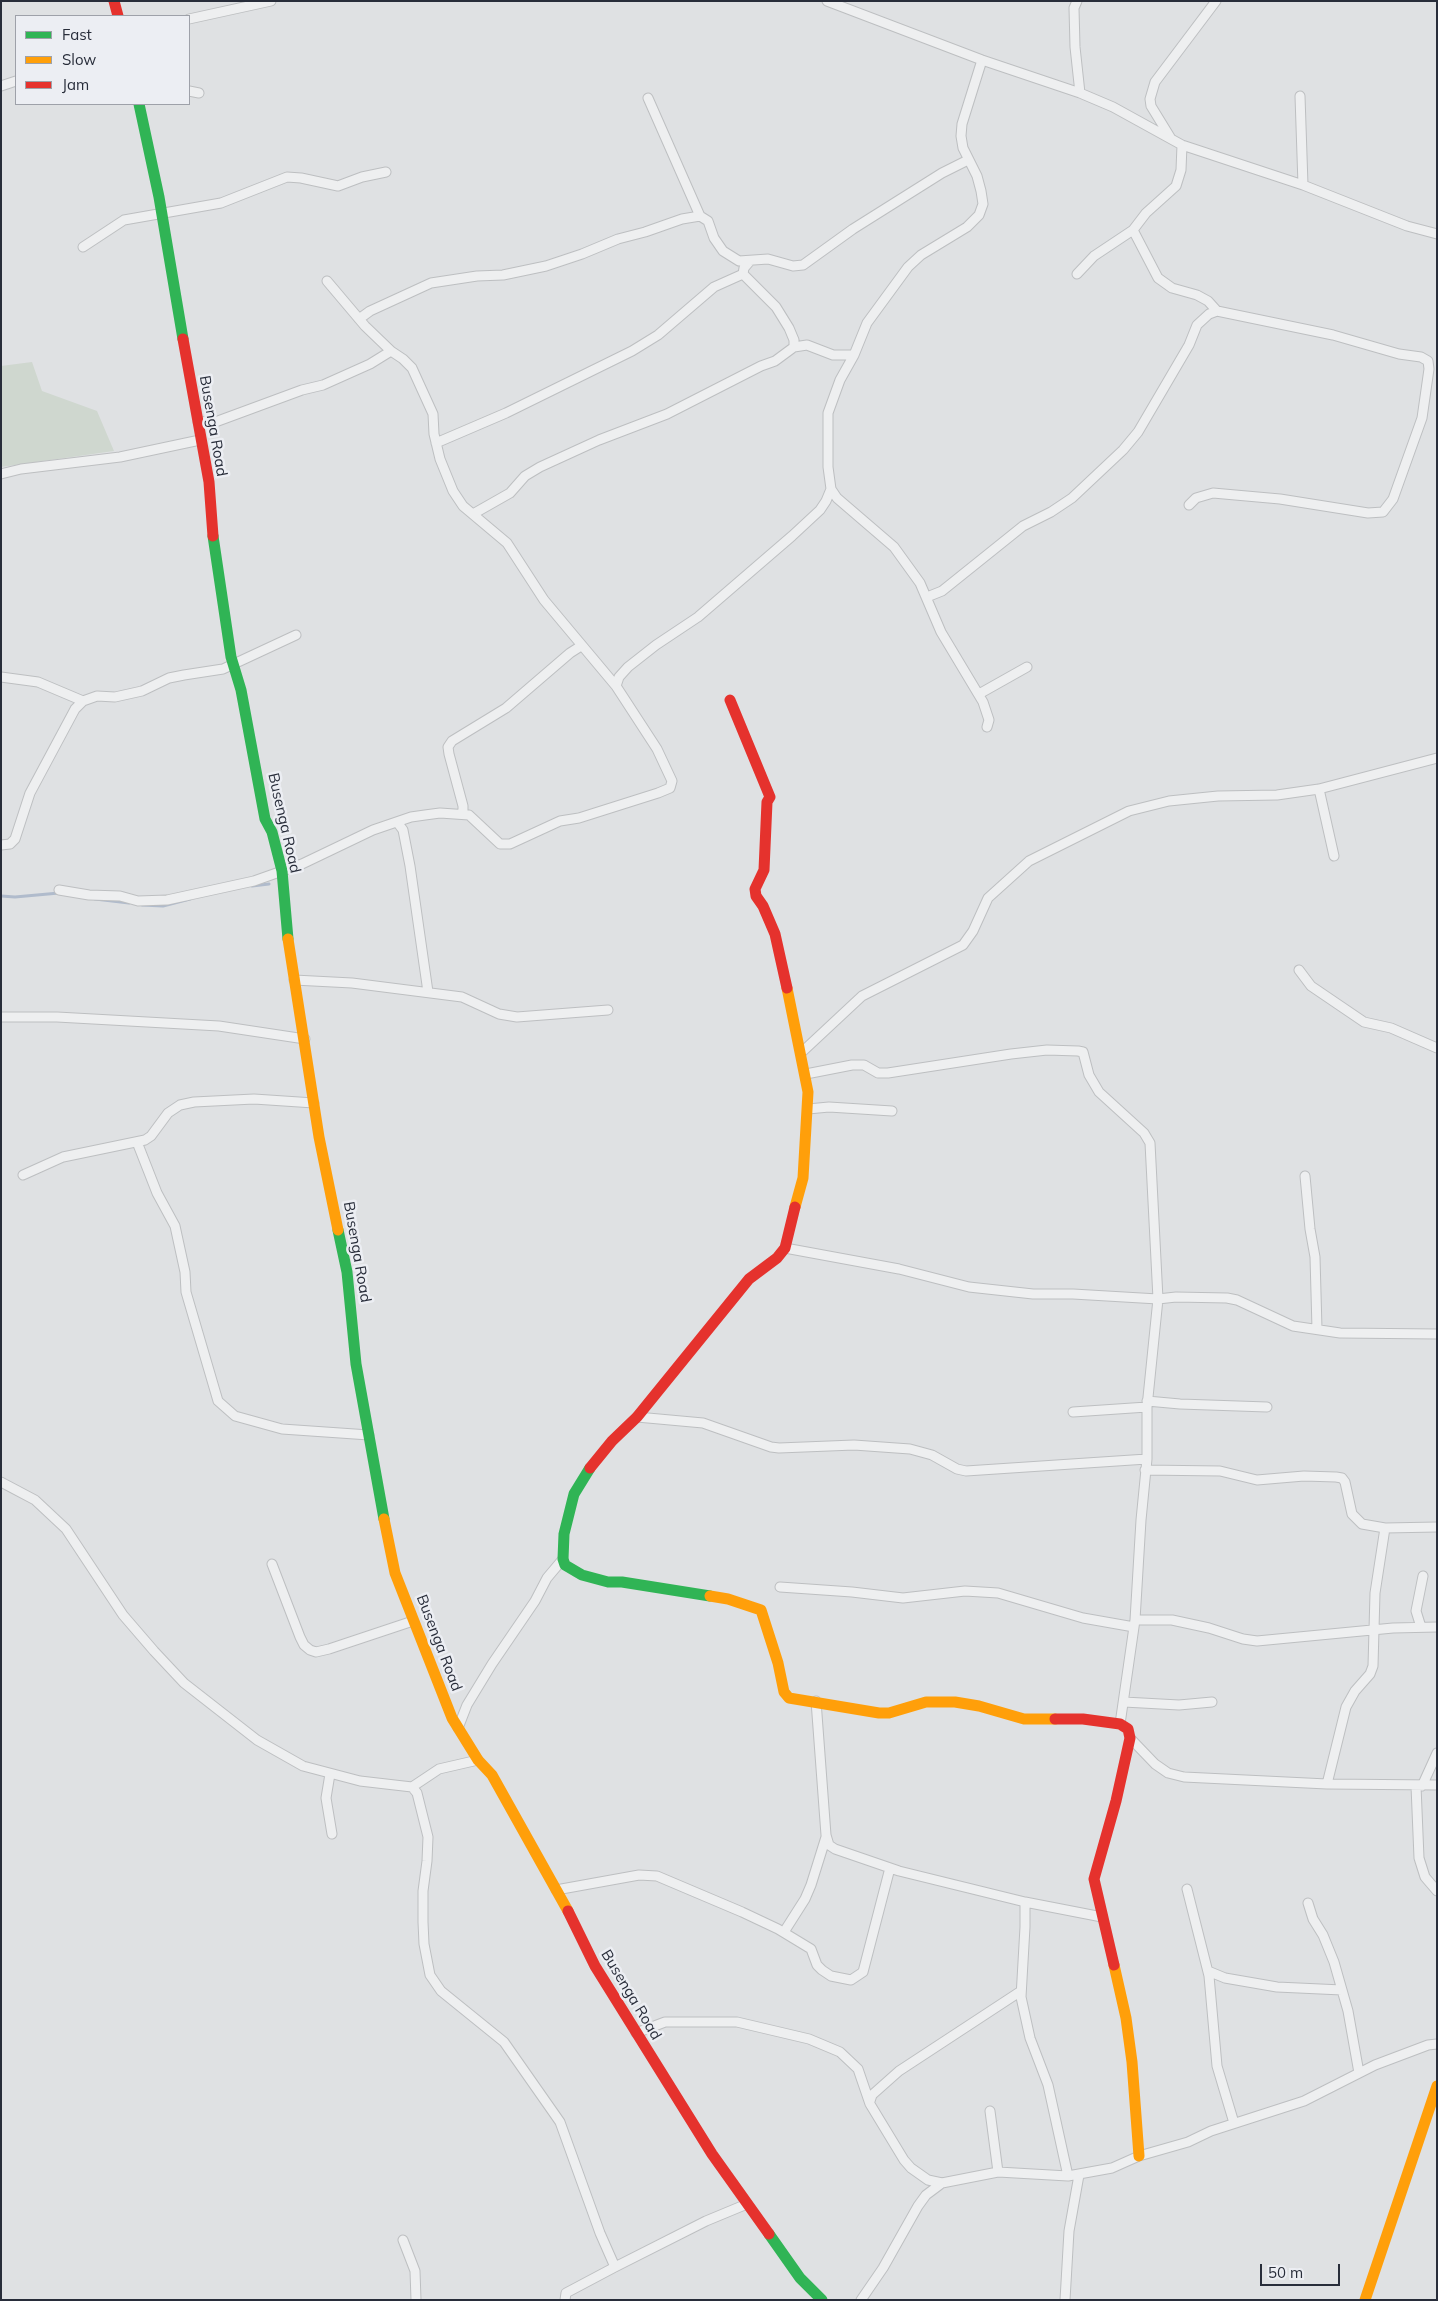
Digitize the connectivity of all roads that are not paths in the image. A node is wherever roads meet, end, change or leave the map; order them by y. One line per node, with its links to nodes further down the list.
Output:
1 (114, 1): 6 (street)
2 (272, 1): 7 (street)
3 (827, 1): 8 (street)
4 (1077, 1): 13 (street)
5 (1216, 1): 17 (street)
6 (118, 15)
7 (190, 19)
8 (982, 60): 13 (street); 19 (street)
9 (15, 81): 10 (street)
10 (1, 86)
11 (190, 91): 12 (street)
12 (199, 92)
13 (1080, 93): 17 (street)
14 (1300, 96): 21 (street)
15 (648, 98): 23 (street)
16 (139, 105): 22 (street, Busenga Road)
17 (1171, 139): 18 (street)
18 (1182, 146): 21 (street); 24 (street)
19 (968, 160): 27 (street); 35 (street)
20 (386, 172): 22 (street)
21 (1303, 185): 25 (street)
22 (162, 214): 26 (street); 37 (street, Busenga Road)
23 (700, 216): 27 (street); 32 (street)
24 (1133, 230): 29 (street); 31 (street)
25 (1437, 234)
26 (83, 248)
27 (750, 261): 28 (street)
28 (743, 274): 33 (street); 39 (street)
29 (1078, 274)
30 (327, 281): 32 (street)
31 (1217, 311): 36 (street); 44 (street)
32 (359, 320): 34 (street)
33 (794, 347): 35 (street); 43 (street)
34 (391, 351): 37 (street); 39 (street)
35 (854, 355): 41 (street)
36 (1432, 360): 42 (street)
37 (198, 422): 38 (street, Busenga Road)
38 (200, 440): 40 (street); 47 (street, Busenga Road)
39 (436, 443): 43 (street)
40 (1, 474)
41 (831, 489): 44 (street); 50 (street)
42 (1189, 506)
43 (473, 514): 46 (street)
44 (927, 596): 51 (street)
45 (296, 635): 47 (street)
46 (581, 646): 50 (street); 57 (street)
47 (233, 663): 53 (street); 61 (street, Busenga Road)
48 (1027, 667): 51 (street)
49 (1, 677): 53 (street)
50 (616, 686): 57 (street)
51 (978, 694): 54 (street)
52 (730, 700): 70 (street)
53 (83, 701): 59 (street)
54 (987, 727)
55 (1437, 758): 56 (street)
56 (1319, 789): 60 (street); 70 (street)
57 (463, 814): 58 (street)
58 (397, 822): 61 (street); 65 (street)
59 (1, 845)
60 (1334, 856)
61 (282, 871): 62 (street); 64 (street, Busenga Road)
62 (59, 890)
63 (1299, 970): 69 (street)
64 (294, 980): 65 (street); 68 (street, Busenga Road)
65 (428, 992): 66 (street)
66 (608, 1010)
67 (1, 1018): 68 (street)
68 (305, 1039): 72 (street, Busenga Road)
69 (1437, 1048)
70 (802, 1052): 71 (street)
71 (806, 1074): 73 (street); 79 (street)
72 (314, 1103): 75 (street); 86 (street, Busenga Road)
73 (808, 1109): 74 (street); 78 (street)
74 (892, 1111)
75 (137, 1142): 76 (street); 86 (street)
76 (23, 1175)
77 (1305, 1176): 80 (street)
78 (785, 1248): 79 (street); 85 (street)
79 (1158, 1299): 80 (street); 82 (street)
80 (1317, 1329): 81 (street)
81 (1437, 1334)
82 (1147, 1404): 83 (street); 84 (street); 87 (street)
83 (1267, 1407)
84 (1073, 1412)
85 (637, 1417): 87 (street); 92 (street)
86 (369, 1435): 96 (street, Busenga Road)
87 (1147, 1459): 88 (street)
88 (1145, 1470): 91 (street); 97 (street)
89 (1, 1482): 109 (street)
90 (1437, 1527): 91 (street)
91 (1385, 1528): 100 (street)
92 (563, 1559): 101 (street); 105 (street)
93 (272, 1564): 96 (street)
94 (1423, 1576): 98 (street)
95 (780, 1587): 97 (street)
96 (413, 1621): 105 (street, Busenga Road)
97 (1135, 1624): 100 (street); 102 (street)
98 (1421, 1627): 99 (street); 100 (street)
99 (1437, 1627)
100 (1373, 1630): 110 (street)
101 (816, 1702): 104 (street); 115 (street)
102 (1124, 1702): 103 (street); 104 (street)
103 (1212, 1702)
104 (1120, 1724): 106 (street)
105 (458, 1728): 108 (street, Busenga Road)
106 (1130, 1738): 110 (street); 122 (street)
107 (1437, 1753): 112 (street)
108 (478, 1760): 113 (street); 118 (street, Busenga Road)
109 (330, 1774): 113 (street); 114 (street)
110 (1327, 1784): 112 (street)
111 (1437, 1785): 112 (street)
112 (1419, 1786): 119 (street)
113 (412, 1787): 141 (street)
114 (332, 1834)
115 (826, 1835): 116 (street); 123 (street)
116 (890, 1868): 120 (street); 123 (street)
117 (1188, 1889): 124 (street)
118 (556, 1890): 123 (street); 127 (street, Busenga Road)
119 (1437, 1891)
120 (1025, 1902): 122 (street); 126 (street)
121 (1308, 1903): 125 (street)
122 (1102, 1917): 134 (street)
123 (784, 1932)
124 (1208, 1971): 125 (street); 133 (street)
125 (1342, 1990): 129 (street)
126 (1021, 1991): 131 (street); 136 (street)
127 (636, 2033): 131 (street); 139 (street, Busenga Road)
128 (1437, 2044): 129 (street)
129 (1359, 2073): 133 (street)
130 (1437, 2086): 147 (street)
131 (870, 2102): 138 (street)
132 (990, 2111): 135 (street)
133 (1234, 2123): 134 (street)
134 (1139, 2156): 137 (street)
135 (998, 2172): 136 (street); 138 (street)
136 (1068, 2176): 137 (street)
137 (1079, 2176): 146 (street)
138 (942, 2183): 145 (street)
139 (747, 2204): 141 (street); 144 (street, Busenga Road)
140 (404, 2240): 142 (street)
141 (615, 2267): 143 (street)
142 (416, 2300)
143 (564, 2300)
144 (822, 2300)
145 (861, 2300)
146 (1066, 2300)
147 (1365, 2300)

